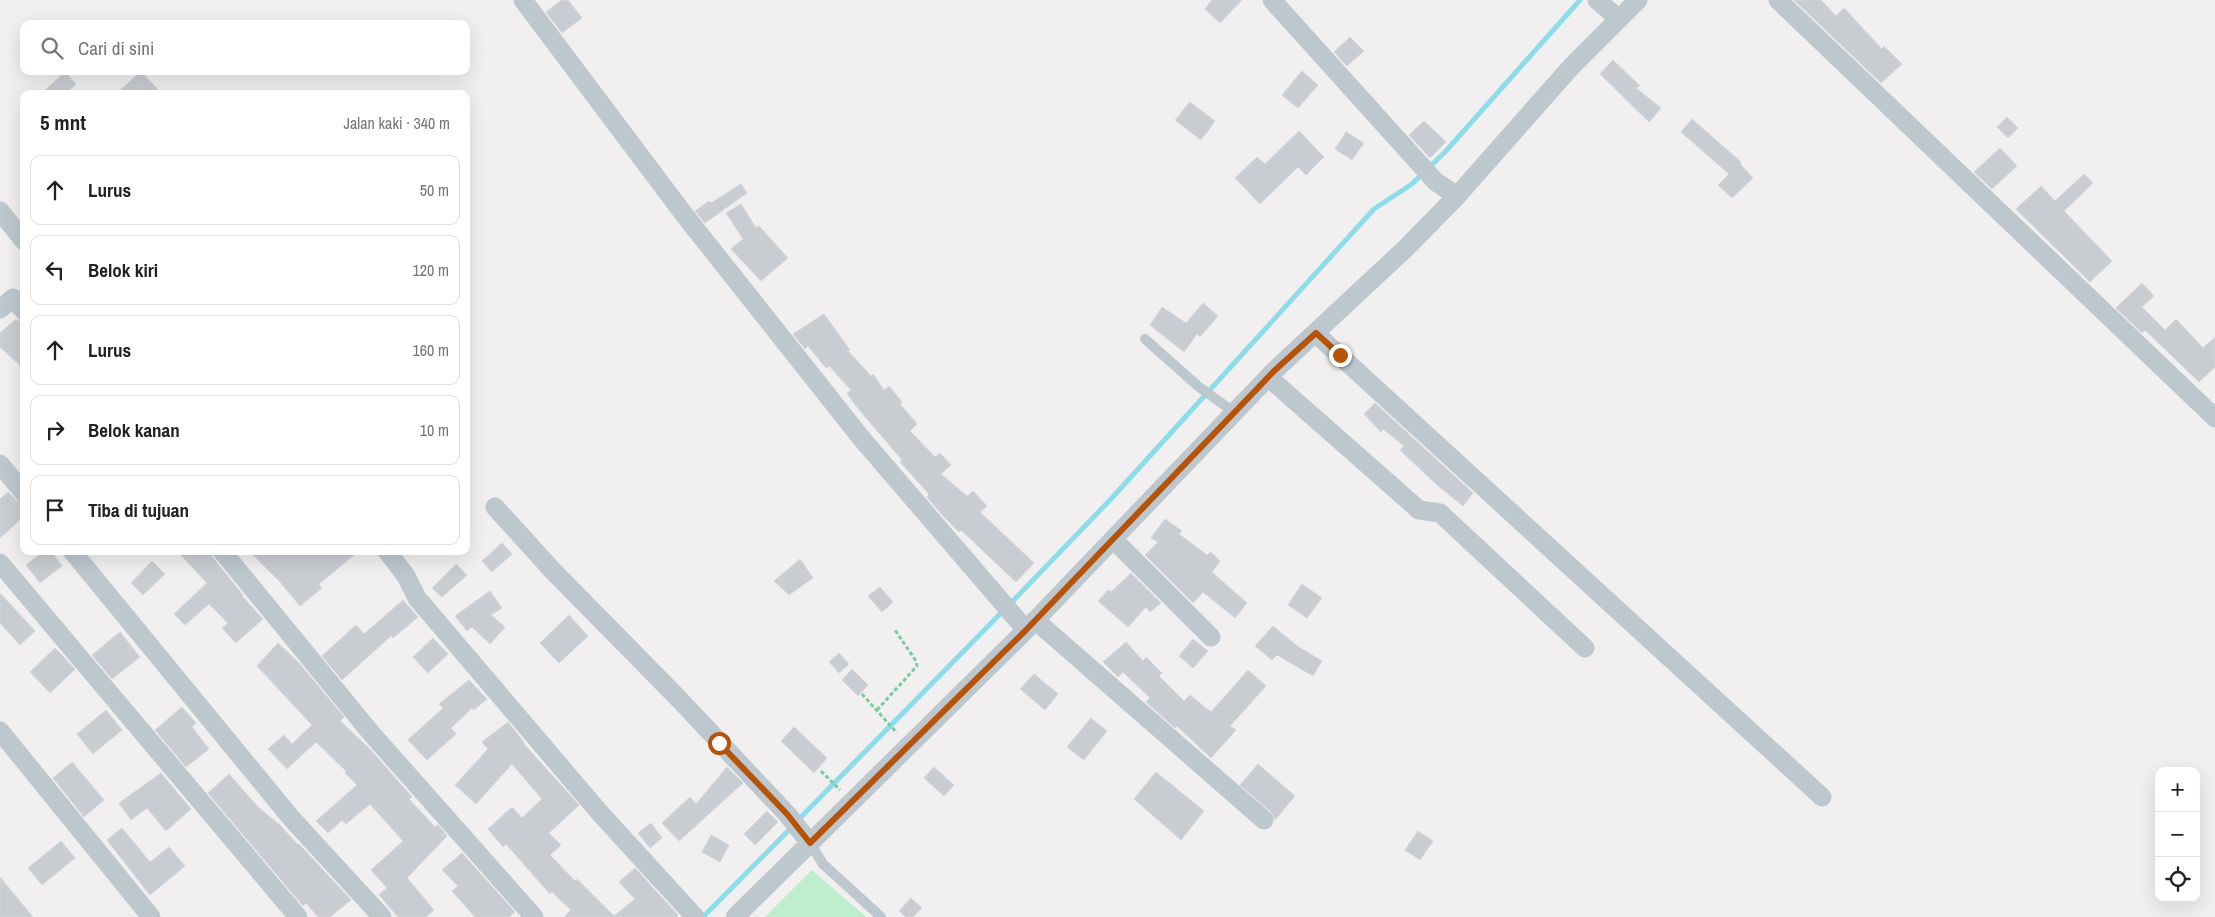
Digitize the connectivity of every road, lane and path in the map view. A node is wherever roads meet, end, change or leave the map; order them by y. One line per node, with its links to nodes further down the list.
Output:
1 (523, 0): 23 (street)
2 (1272, 0): 7 (street)
3 (1638, 0): 6 (street)
4 (1778, 0): 14 (street)
5 (1599, 2): 6 (street)
6 (1619, 18): 7 (street)
7 (1457, 196): 10 (street)
8 (0, 211): 9 (street)
9 (20, 237)
10 (1316, 333): 12 (street); 33 (street)
11 (1145, 339): 13 (lane)
12 (1268, 377): 13 (street); 26 (street)
13 (1234, 412): 18 (street)
14 (2215, 418)
15 (2, 471): 16 (street)
16 (20, 489)
17 (495, 507): 35 (street)
18 (1113, 539): 23 (street); 25 (street)
19 (75, 555): 39 (street)
20 (225, 555): 40 (street)
21 (390, 555): 36 (street)
22 (0, 563): 38 (street)
23 (1030, 625): 34 (street); 35 (street)
24 (896, 630): 28 (path)
25 (1211, 636)
26 (1585, 648)
27 (862, 694): 28 (path)
28 (877, 710): 29 (path)
29 (893, 729)
30 (0, 730): 37 (street)
31 (821, 771): 32 (path)
32 (842, 792)
33 (1822, 797)
34 (1264, 820)
35 (807, 838): 41 (street); 42 (lane)
36 (693, 915)
37 (151, 917)
38 (298, 917)
39 (382, 917)
40 (534, 917)
41 (736, 917)
42 (881, 917)

